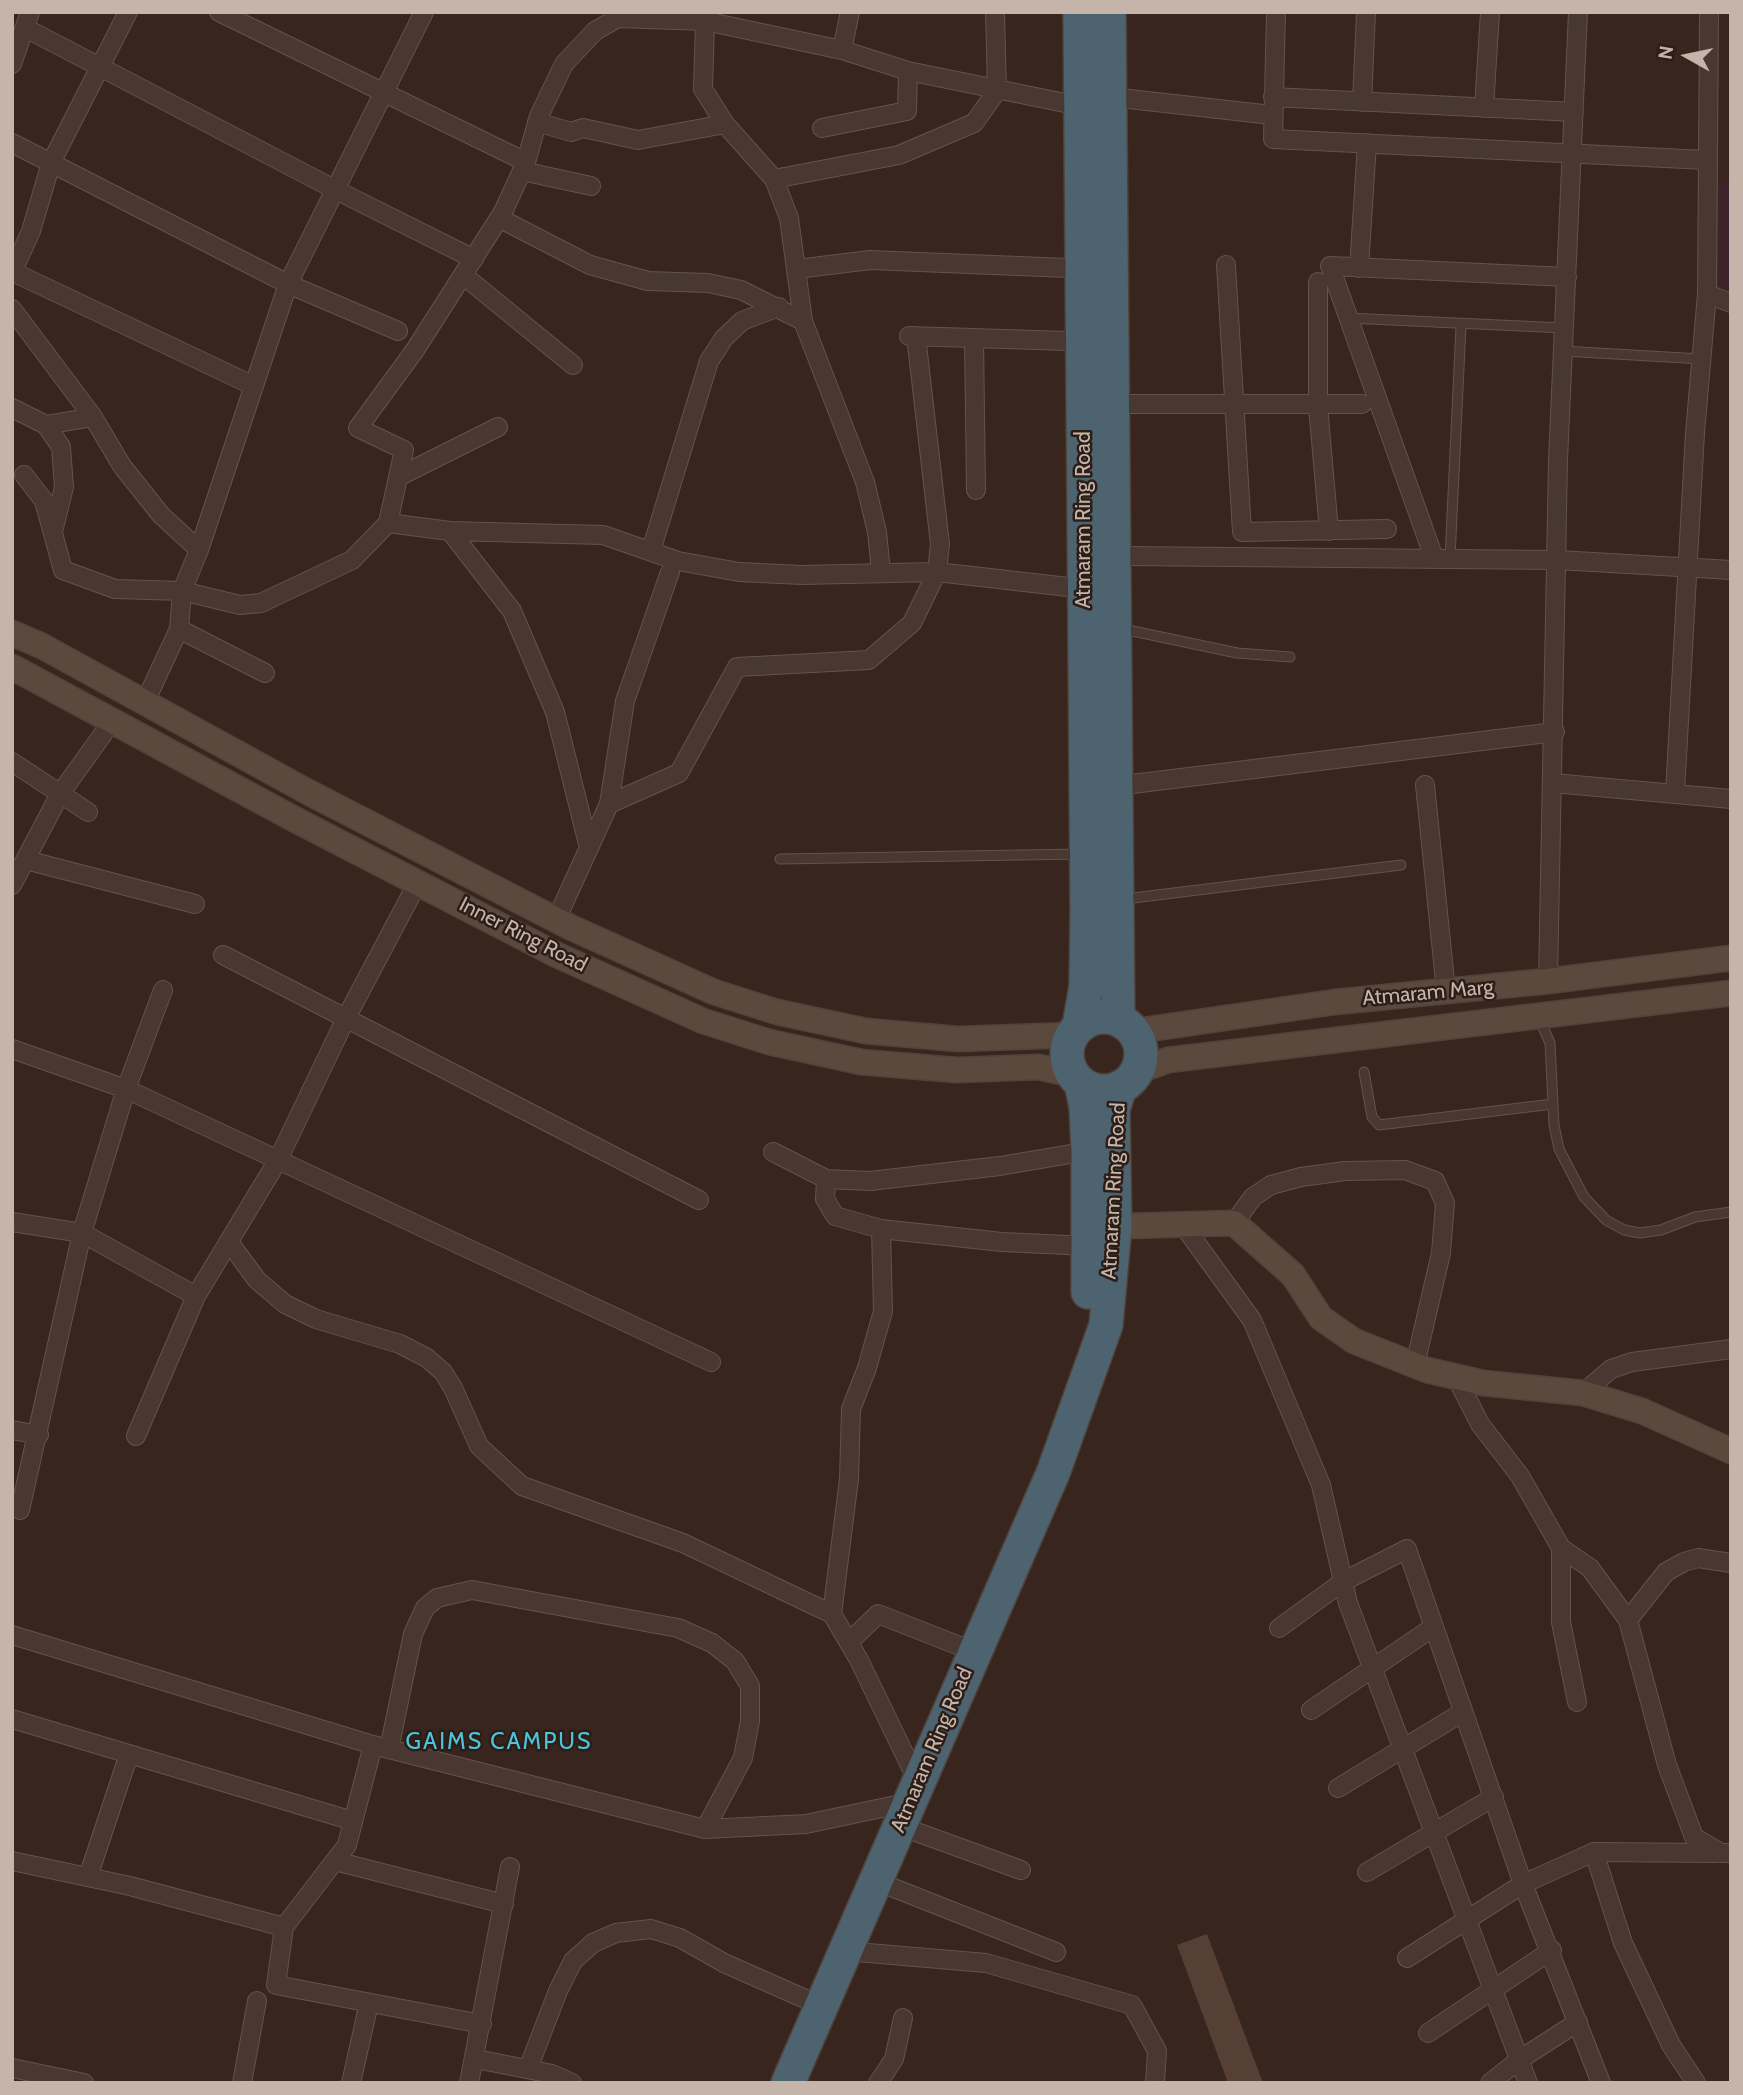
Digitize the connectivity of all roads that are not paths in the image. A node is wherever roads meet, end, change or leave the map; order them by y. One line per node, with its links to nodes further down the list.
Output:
1 (30, 12): 18 (street)
2 (128, 12): 19 (street)
3 (219, 12): 22 (street)
4 (424, 12): 22 (street)
5 (850, 12): 17 (street)
6 (995, 12): 21 (street)
7 (1080, 12): 114 (highway, Atmaram Ring Road)
8 (1109, 12): 120 (highway, Atmaram Ring Road)
9 (1276, 12): 26 (street)
10 (1366, 12): 24 (street)
11 (1490, 12): 27 (street)
12 (1578, 12): 28 (street)
13 (1709, 12): 35 (street)
14 (616, 15): 15 (street); 29 (street)
15 (707, 17): 17 (street); 30 (street)
16 (33, 32): 19 (street)
17 (842, 50): 20 (street)
18 (12, 64)
19 (100, 68): 36 (street); 40 (street)
20 (908, 71): 21 (street); 31 (street)
21 (997, 90): 25 (street); 38 (street)
22 (384, 95): 37 (street); 40 (street)
23 (1120, 98): 26 (street)
24 (1362, 102): 26 (street); 27 (street)
25 (1065, 103)
26 (1272, 106): 32 (street)
27 (1484, 108): 28 (street)
28 (1574, 112): 34 (street)
29 (537, 122): 30 (street); 37 (street)
30 (725, 124): 38 (street)
31 (822, 128)
32 (1367, 143): 34 (street); 45 (street)
33 (12, 144): 36 (street)
34 (1572, 153): 35 (street); 49 (street)
35 (1706, 160): 52 (street)
36 (51, 163): 47 (street); 51 (street)
37 (524, 166): 39 (street); 41 (street)
38 (774, 179): 46 (street)
39 (591, 186)
40 (335, 190): 42 (street); 51 (street)
41 (499, 218): 42 (street); 54 (street)
42 (474, 259): 48 (street)
43 (1226, 265): 69 (street)
44 (1068, 268): 46 (street)
45 (1359, 268): 49 (street); 56 (street)
46 (797, 269): 57 (street)
47 (12, 272): 66 (street)
48 (463, 275): 65 (street); 76 (street)
49 (1567, 277): 59 (street)
50 (1318, 282): 70 (street)
51 (288, 284): 60 (street); 66 (street)
52 (1707, 294): 53 (street); 64 (street)
53 (1731, 303)
54 (779, 307): 57 (street); 84 (street)
55 (12, 309): 72 (street)
56 (1348, 318): 58 (lane); 86 (street)
57 (803, 321): 90 (street)
58 (1461, 326): 59 (lane); 86 (lane)
59 (1564, 328): 63 (street)
60 (398, 331)
61 (974, 338): 62 (street); 77 (street); 92 (street)
62 (1068, 341)
63 (1563, 351): 64 (lane); 87 (street)
64 (1702, 359): 88 (street)
65 (573, 365)
66 (254, 386): 83 (street)
67 (1122, 404): 69 (street)
68 (1362, 404): 70 (street)
69 (1233, 405): 70 (street); 81 (street)
70 (1318, 406): 81 (street)
71 (12, 408): 73 (street)
72 (93, 417): 73 (street); 83 (street)
73 (46, 425): 82 (street)
74 (498, 428): 76 (street)
75 (24, 475): 82 (street)
76 (398, 477): 78 (street)
77 (976, 490)
78 (388, 523): 80 (street); 94 (street)
79 (1387, 529): 81 (street)
80 (450, 531): 84 (street); 113 (street)
81 (1329, 531)
82 (53, 534): 94 (street)
83 (199, 550): 94 (street)
84 (651, 551): 90 (street)
85 (1123, 556): 86 (street)
86 (1442, 558): 87 (street)
87 (1558, 560): 88 (street); 103 (street)
88 (1688, 568): 89 (street); 108 (street)
89 (1731, 570)
90 (881, 571): 92 (street)
91 (670, 572): 111 (street)
92 (937, 572): 93 (street); 111 (street)
93 (1068, 587)
94 (183, 591): 95 (street)
95 (179, 629): 100 (street); 101 (street)
96 (1123, 629): 98 (lane)
97 (12, 633): 101 (main road, Inner Ring Road)
98 (1290, 657)
99 (12, 667): 102 (main road, Inner Ring Road)
100 (265, 673)
101 (145, 702): 122 (main road, Inner Ring Road)
102 (113, 720): 109 (street); 118 (main road, Inner Ring Road)
103 (1555, 732): 105 (street); 106 (street)
104 (12, 762): 109 (street)
105 (1553, 783): 108 (street); 125 (street)
106 (1124, 785)
107 (1425, 785): 127 (street)
108 (1675, 793): 110 (street)
109 (60, 794): 112 (street); 116 (street)
110 (1731, 799)
111 (609, 804): 113 (street)
112 (88, 812)
113 (589, 848): 122 (street)
114 (1086, 853): 115 (lane); 132 (highway, Atmaram Ring Road)
115 (780, 859)
116 (26, 860): 119 (street); 121 (street)
117 (1401, 865): 120 (lane)
118 (418, 882): 129 (street); 135 (main road, Inner Ring Road)
119 (12, 885)
120 (1116, 900): 131 (highway, Atmaram Ring Road)
121 (195, 904)
122 (556, 919): 132 (main road, Inner Ring Road)
123 (223, 955): 129 (street)
124 (1731, 958): 125 (main road, Atmaram Marg)
125 (1548, 981): 127 (main road, Atmaram Marg)
126 (163, 990): 137 (street)
127 (1446, 991): 131 (main road, Atmaram Marg)
128 (1731, 993): 130 (main road, Atmaram Marg)
129 (346, 1018): 141 (street); 143 (street)
130 (1539, 1018): 136 (main road, Atmaram Marg); 138 (lane)
131 (1123, 1023): 132 (highway); 136 (highway)
132 (1075, 1031): 135 (highway)
133 (12, 1049): 137 (street)
134 (1364, 1072): 138 (lane)
135 (1077, 1079): 136 (highway); 139 (highway, Atmaram Ring Road)
136 (1128, 1079): 159 (highway, Atmaram Ring Road)
137 (127, 1089): 141 (street); 150 (street)
138 (1553, 1104): 144 (lane)
139 (1088, 1151): 142 (street); 152 (highway, Atmaram Ring Road)
140 (773, 1152): 142 (street)
141 (278, 1160): 151 (street); 155 (street)
142 (826, 1179): 149 (street)
143 (699, 1200)
144 (1731, 1212)
145 (12, 1222): 150 (street)
146 (1234, 1223): 147 (main road); 156 (main road); 156 (street)
147 (1183, 1225): 148 (main road); 167 (street)
148 (1127, 1226)
149 (881, 1229): 152 (street); 168 (street)
150 (82, 1233): 153 (street); 161 (street)
151 (229, 1242): 153 (street); 168 (street)
152 (1089, 1246): 159 (highway, Atmaram Ring Road)
153 (196, 1296): 162 (street)
154 (1731, 1349): 158 (street)
155 (711, 1362)
156 (1415, 1365): 157 (main road)
157 (1456, 1377): 158 (main road); 165 (street)
158 (1583, 1393): 163 (main road)
159 (1073, 1416): 174 (highway, Atmaram Ring Road)
160 (12, 1430): 161 (street)
161 (39, 1435): 164 (street)
162 (136, 1436)
163 (1731, 1451)
164 (20, 1510)
165 (1561, 1548): 169 (street); 176 (street)
166 (1731, 1563): 169 (street)
167 (1343, 1581): 170 (street); 171 (street); 175 (street)
168 (831, 1614): 173 (street)
169 (1628, 1620): 190 (street)
170 (1279, 1628)
171 (1432, 1629): 175 (street); 178 (street)
172 (12, 1635): 180 (street)
173 (849, 1643): 174 (street); 185 (street)
174 (975, 1652): 185 (highway, Atmaram Ring Road)
175 (1373, 1669): 177 (street); 181 (street)
176 (1577, 1702)
177 (1311, 1710)
178 (1463, 1712): 181 (street); 184 (street)
179 (12, 1719): 182 (street)
180 (381, 1746): 186 (street); 187 (street); 187 (street)
181 (1404, 1750): 183 (street); 188 (street)
182 (129, 1754): 186 (street); 196 (street)
183 (1338, 1788)
184 (1494, 1797): 188 (street); 198 (street)
185 (909, 1803): 187 (street); 194 (street); 197 (highway, Atmaram Ring Road)
186 (353, 1821): 192 (street)
187 (705, 1829)
188 (1434, 1830): 195 (street); 200 (street)
189 (1594, 1852): 190 (street); 198 (street); 229 (street)
190 (1726, 1853)
191 (12, 1861): 196 (street)
192 (335, 1861): 199 (street); 201 (street)
193 (510, 1867): 199 (street)
194 (1021, 1870)
195 (1367, 1872)
196 (89, 1877): 201 (street)
197 (876, 1881): 203 (highway, Atmaram Ring Road); 204 (street)
198 (1523, 1884): 200 (street); 202 (street)
199 (504, 1904): 212 (street)
200 (1467, 1920): 205 (street); 206 (street)
201 (284, 1927): 209 (street)
202 (1552, 1950): 206 (street); 211 (street)
203 (845, 1951): 223 (highway, Atmaram Ring Road); 225 (street)
204 (1056, 1952)
205 (1406, 1958)
206 (1494, 1991): 213 (street); 215 (street)
207 (257, 2001): 219 (street)
208 (812, 2002): 217 (street)
209 (369, 2003): 212 (street); 220 (street)
210 (902, 2018): 224 (street)
211 (1578, 2022): 215 (street); 228 (street)
212 (482, 2024): 214 (street)
213 (1428, 2034)
214 (476, 2059): 217 (street); 221 (street)
215 (1519, 2060): 226 (street); 227 (street)
216 (12, 2068): 218 (street)
217 (528, 2069): 222 (street)
218 (84, 2083)
219 (242, 2083)
220 (351, 2083)
221 (468, 2083)
222 (572, 2083)
223 (788, 2083)
224 (878, 2083)
225 (1155, 2083)
226 (1490, 2083)
227 (1528, 2083)
228 (1601, 2083)
229 (1696, 2083)

